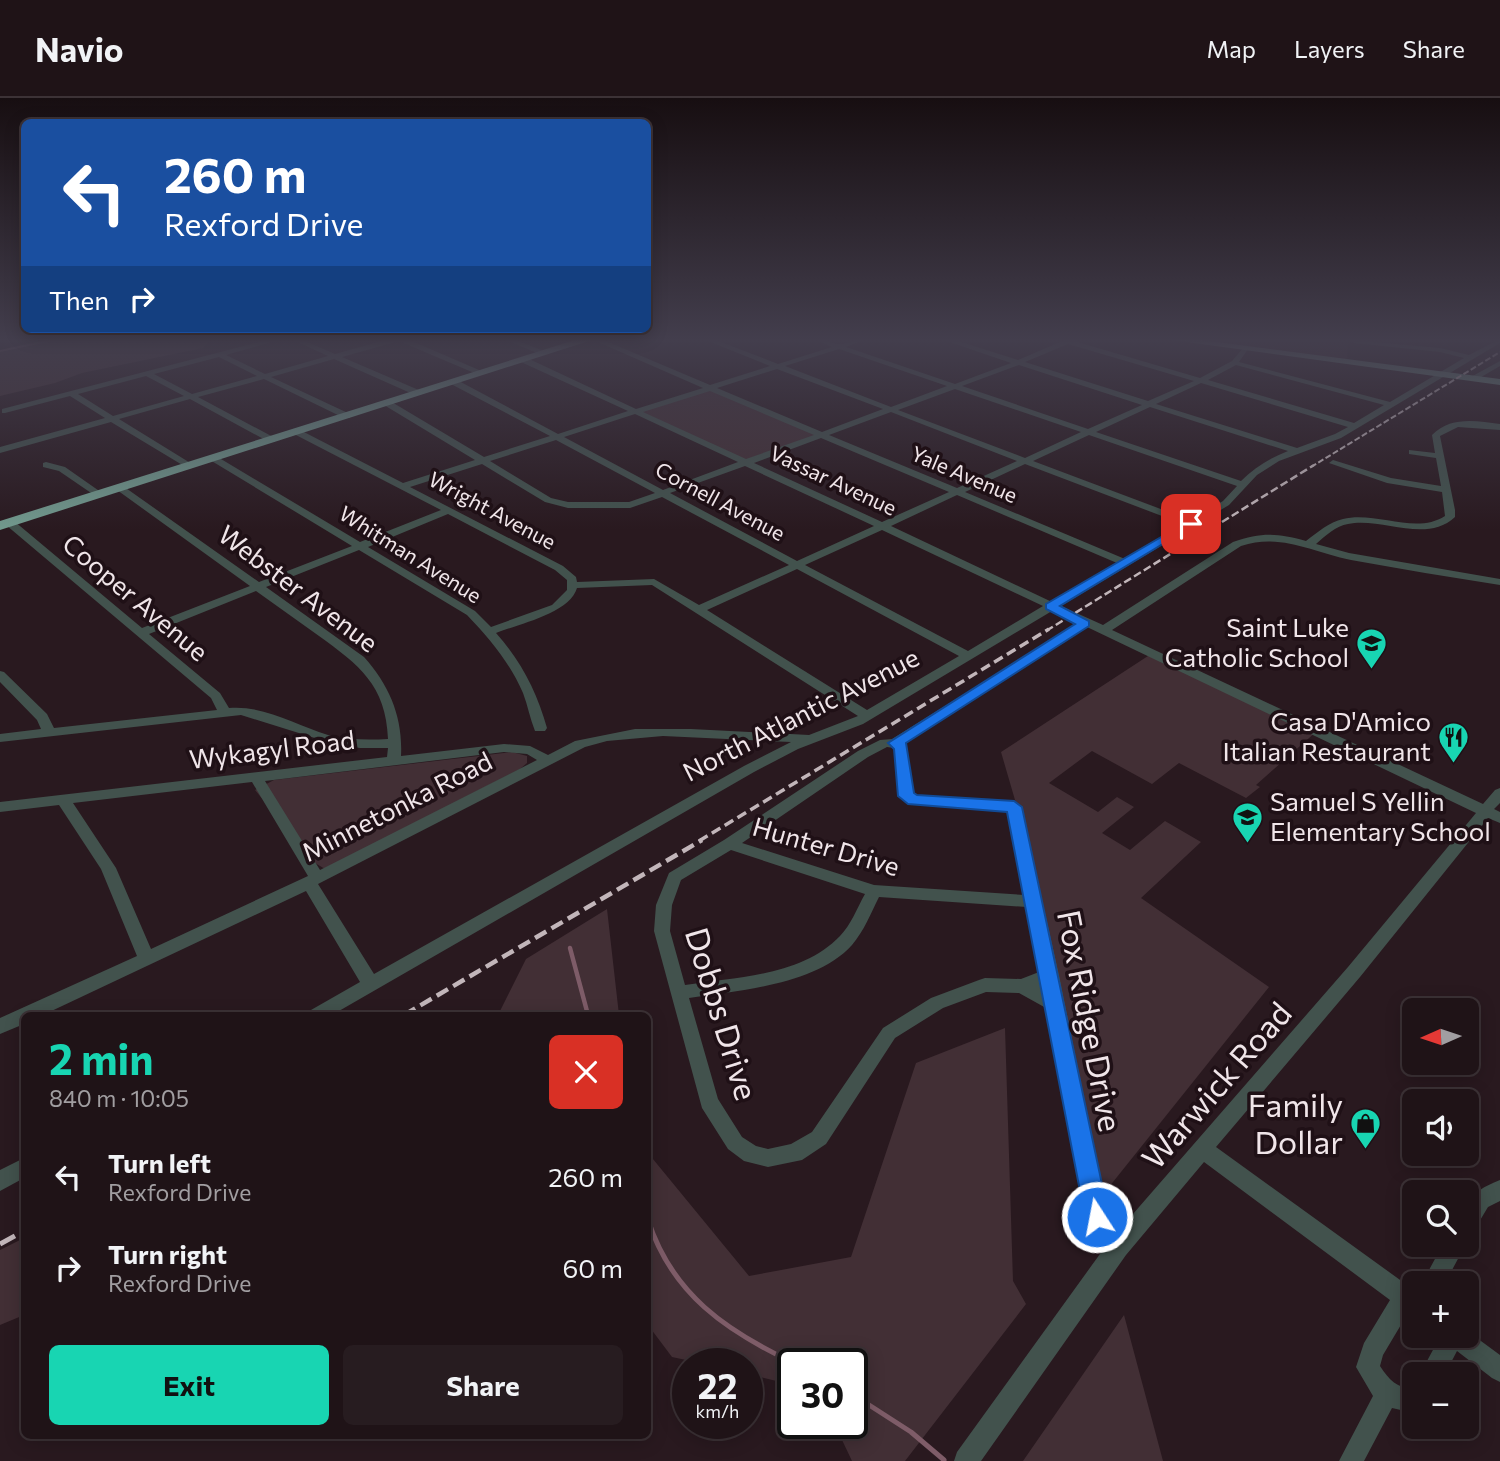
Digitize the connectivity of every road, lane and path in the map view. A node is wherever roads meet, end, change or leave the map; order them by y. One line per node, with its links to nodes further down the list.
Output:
1 (38, 403): 22 (street)
2 (86, 403): 25 (street)
3 (172, 403): 25 (street)
4 (202, 403): 32 (street)
5 (320, 403): 24 (street)
6 (387, 403): 24 (highway); 38 (street)
7 (492, 403): 31 (street, Cornell Avenue)
8 (619, 403): 23 (street, Vassar Avenue)
9 (664, 403): 23 (street)
10 (744, 403): 30 (street, Yale Avenue)
11 (873, 403): 21 (street)
12 (908, 403): 21 (street)
13 (1001, 403): 29 (street)
14 (1145, 403): 19 (street)
15 (1152, 403): 19 (street)
16 (1274, 403): 26 (street)
17 (1383, 403): 20 (street)
18 (1396, 403): 20 (street, North Atlantic Avenue)
19 (1149, 404): 29 (street); 34 (street)
20 (1392, 405): 26 (street, North Atlantic Avenue)
21 (890, 409): 30 (street); 39 (street)
22 (5, 411)
23 (638, 411): 31 (street); 40 (street, Vassar Avenue)
24 (347, 416): 28 (highway)
25 (113, 419): 33 (street); 43 (street)
26 (1354, 426): 34 (street, North Atlantic Avenue)
27 (1500, 427): 36 (street)
28 (298, 432): 32 (highway); 45 (street, Wright Avenue)
29 (1086, 433): 39 (street); 44 (street)
30 (822, 435): 40 (street); 48 (street, Yale Avenue)
31 (556, 437): 38 (street); 49 (street, Cornell Avenue)
32 (272, 440): 37 (highway)
33 (0, 450)
34 (1299, 452): 44 (street, North Atlantic Avenue)
35 (1412, 452): 36 (street)
36 (1439, 456): 47 (street)
37 (213, 458): 43 (highway); 58 (street, Whitman Avenue)
38 (482, 461): 45 (street); 49 (street)
39 (1025, 461): 48 (street); 53 (street)
40 (748, 463): 49 (street); 55 (street, Vassar Avenue)
41 (1333, 463): 47 (street)
42 (46, 465): 50 (street)
43 (189, 466): 46 (highway)
44 (1241, 484): 53 (street, North Atlantic Avenue)
45 (403, 486): 51 (street, Wright Avenue)
46 (120, 488): 50 (highway); 63 (street, Webster Avenue)
47 (1446, 490): 54 (street)
48 (959, 492): 55 (street); 59 (street, Yale Avenue)
49 (664, 494): 60 (street, Cornell Avenue)
50 (100, 495): 52 (highway)
51 (448, 511): 58 (street); 62 (street, Wright Avenue)
52 (5, 524): 69 (street, Cooper Avenue)
53 (1191, 524): 59 (street, North Atlantic Avenue)
54 (1437, 524): 56 (street); 57 (street)
55 (885, 527): 60 (street); 64 (street, Vassar Avenue)
56 (1452, 532)
57 (1310, 544): 61 (street); 68 (street)
58 (361, 546): 63 (street); 67 (street, Whitman Avenue)
59 (1126, 563): 64 (street, North Atlantic Avenue)
60 (798, 566): 65 (street); 70 (street, Cornell Avenue)
61 (1500, 582)
62 (573, 585): 65 (street); 67 (street, Wright Avenue)
63 (257, 586): 69 (street); 79 (street, Webster Avenue)
64 (1051, 607): 66 (street, Vassar Avenue); 70 (street, North Atlantic Avenue)
65 (700, 609): 73 (street)
66 (1084, 624): 68 (street, Vassar Avenue); 80 (street, Dobbs Drive)
67 (490, 631): 74 (street, Whitman Avenue)
68 (1102, 631): 88 (street, Vassar Avenue)
69 (143, 632): 72 (street, Cooper Avenue)
70 (968, 656): 73 (street, North Atlantic Avenue)
71 (0, 675): 75 (street)
72 (225, 713): 75 (street); 79 (street)
73 (867, 716): 78 (street, North Atlantic Avenue)
74 (540, 728)
75 (48, 733): 76 (street)
76 (0, 738)
77 (772, 738): 78 (street, Minnetonka Road); 81 (street); 83 (street, Minnetonka Road)
78 (813, 738): 81 (street, North Atlantic Avenue)
79 (396, 743): 82 (street, Webster Avenue)
80 (893, 743): 89 (street, Dobbs Drive); 92 (street, Fox Ridge Drive)
81 (777, 754): 95 (street, North Atlantic Avenue)
82 (394, 760): 83 (street, Wykagyl Road); 84 (street, Wykagyl Road)
83 (546, 760): 90 (street, Minnetonka Road)
84 (255, 776): 86 (street, Wykagyl Road); 90 (street)
85 (1500, 793): 88 (street, Warwick Road)
86 (64, 801): 87 (street, Wykagyl Road); 93 (street)
87 (0, 807)
88 (1492, 815): 103 (street, Warwick Road)
89 (729, 844): 91 (street, Hunter Drive); 97 (street, Dobbs Drive)
90 (312, 880): 93 (street, Minnetonka Road); 95 (street)
91 (874, 891): 92 (street, Hunter Drive); 97 (street)
92 (1035, 902): 94 (street, Fox Ridge Drive)
93 (147, 960): 99 (street, Minnetonka Road)
94 (1050, 975): 96 (street, Dobbs Drive); 98 (street, Fox Ridge Drive)
95 (371, 985): 100 (street, North Atlantic Avenue)
96 (1022, 986): 97 (street, Dobbs Drive); 98 (street, Dobbs Drive)
97 (679, 993)
98 (1054, 1004): 108 (street, Fox Ridge Drive)
99 (32, 1012)
100 (322, 1012)
101 (21, 1017): 102 (street, Minnetonka Road)
102 (0, 1027)
103 (1202, 1149): 108 (street, Warwick Road); 109 (street)
104 (21, 1170): 105 (street)
105 (0, 1181)
106 (1500, 1189): 107 (street)
107 (1479, 1203)
108 (1118, 1247): 115 (street, Warwick Road)
109 (1402, 1296)
110 (1402, 1311): 113 (street)
111 (1471, 1348): 112 (street)
112 (1500, 1370)
113 (1387, 1394): 114 (street); 116 (street)
114 (1402, 1400)
115 (966, 1461)
116 (1351, 1461)

